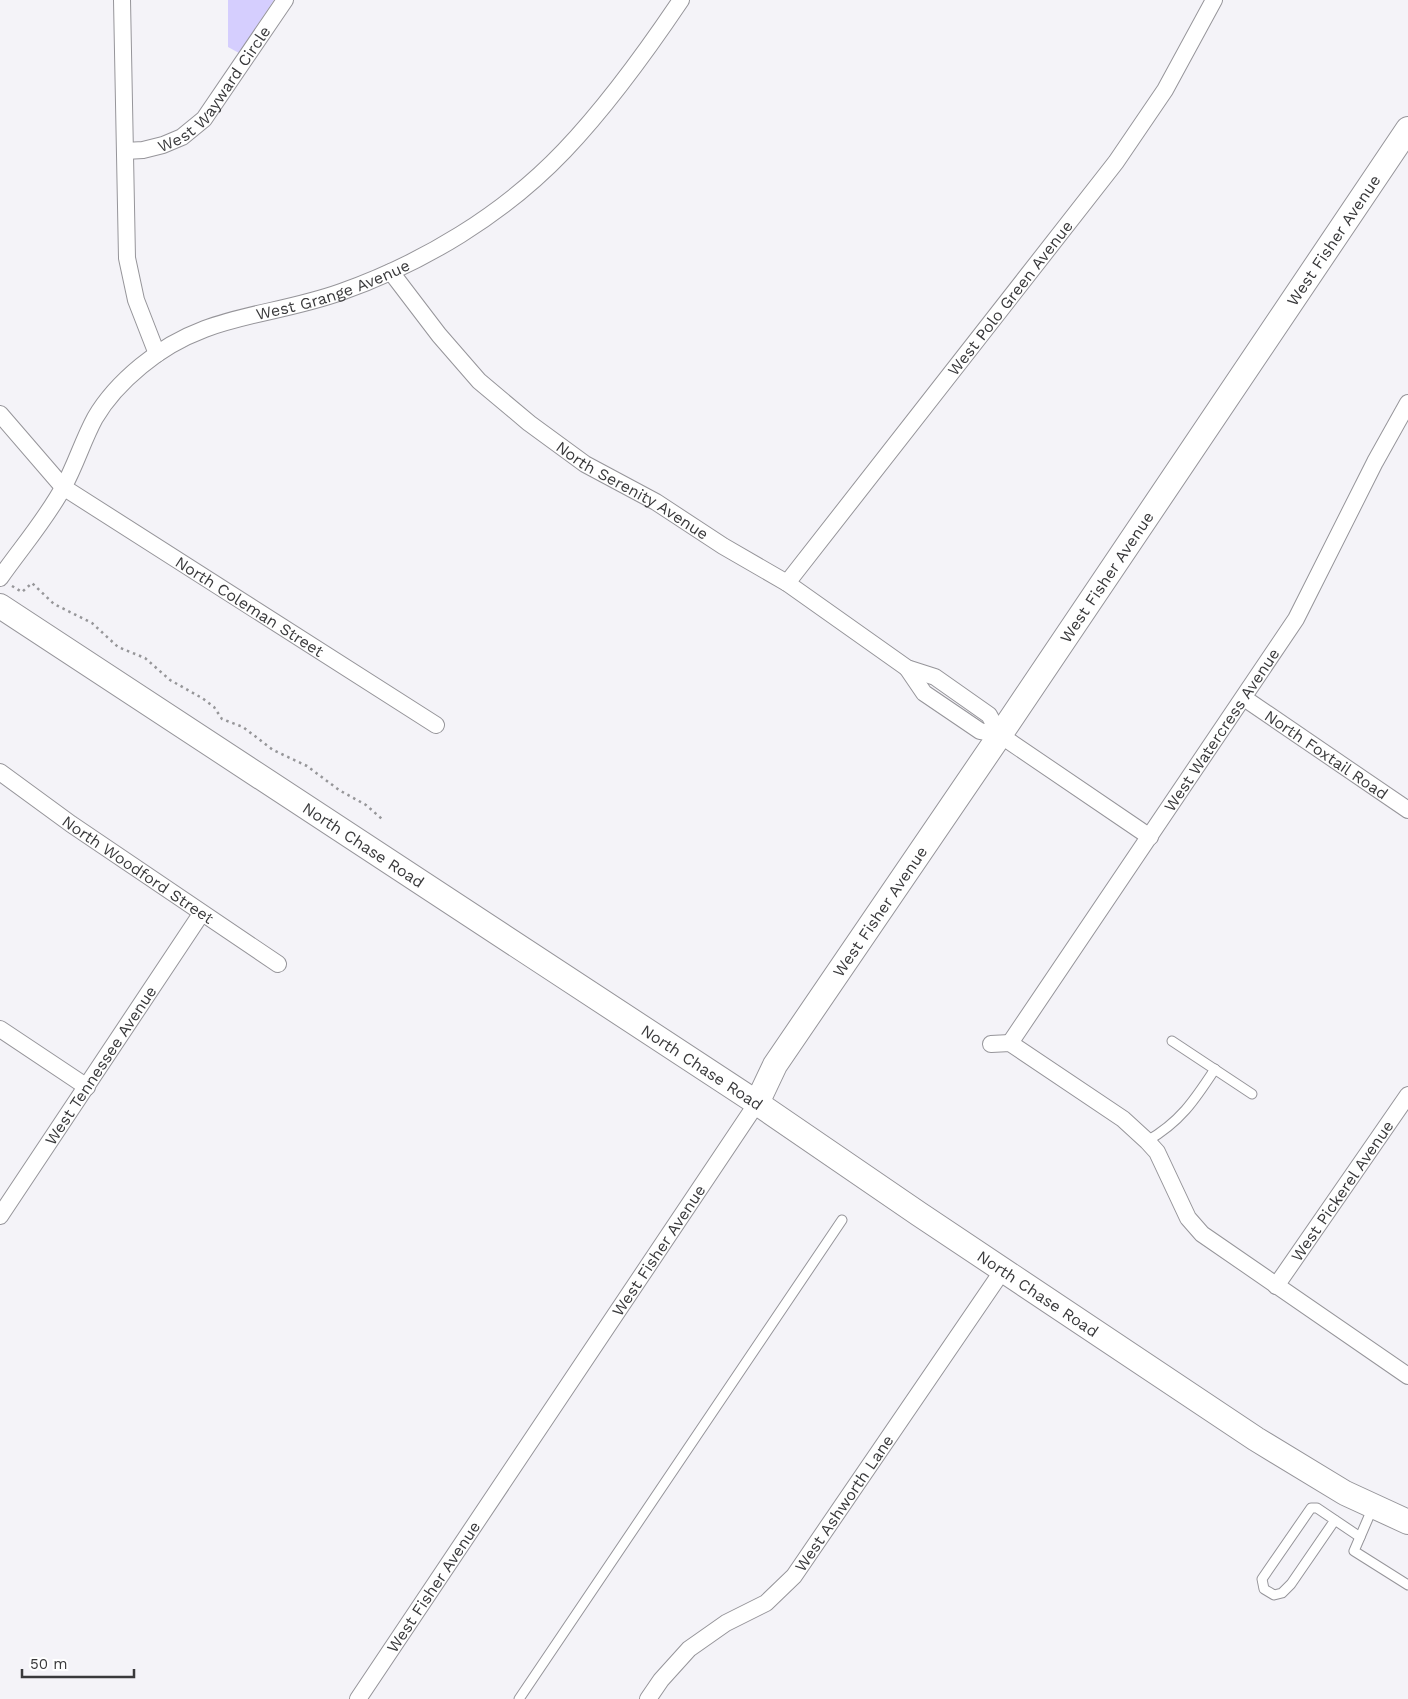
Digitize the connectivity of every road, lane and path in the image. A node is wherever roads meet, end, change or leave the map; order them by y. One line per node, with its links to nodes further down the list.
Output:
1 (122, 0): 6 (street, West Wayward Circle)
2 (285, 0): 6 (street, West Wayward Circle)
3 (681, 0): 7 (street, West Grange Avenue)
4 (1214, 0): 13 (street, West Polo Green Avenue)
5 (1408, 129): 18 (street, West Fisher Avenue)
6 (125, 151): 8 (street, West Wayward Circle)
7 (391, 272): 8 (street, West Grange Avenue); 13 (street, North Serenity Avenue)
8 (157, 354): 11 (street, West Grange Avenue)
9 (1408, 403): 16 (street, West Watercress Avenue)
10 (0, 414): 11 (street, North Coleman Street)
11 (63, 487): 12 (street, West Grange Avenue); 17 (street, North Coleman Street)
12 (0, 578)
13 (787, 583): 18 (street, North Serenity Avenue)
14 (22, 592): 21 (path)
15 (0, 606): 33 (street, North Chase Road)
16 (1244, 698): 20 (street, North Foxtail Road); 22 (street, West Watercress Avenue)
17 (436, 725)
18 (1000, 735): 22 (street, North Serenity Avenue); 33 (street, West Fisher Avenue)
19 (0, 772): 23 (street, North Woodford Street)
20 (1408, 810)
21 (382, 820)
22 (1150, 837): 27 (street, West Watercress Avenue)
23 (201, 914): 24 (street, North Woodford Street); 30 (street, West Tennessee Avenue)
24 (278, 964)
25 (0, 1029): 30 (street)
26 (1172, 1041): 29 (lane)
27 (1010, 1043): 28 (street); 34 (street)
28 (991, 1044)
29 (1215, 1070): 31 (lane); 34 (lane)
30 (87, 1087): 35 (street, West Tennessee Avenue)
31 (1252, 1094)
32 (1408, 1095): 38 (street, West Pickerel Avenue)
33 (757, 1103): 37 (street, North Chase Road); 45 (street, West Fisher Avenue)
34 (1147, 1141): 38 (street)
35 (0, 1216)
36 (842, 1220): 46 (lane)
37 (1003, 1270): 40 (street, North Chase Road); 47 (street, West Ashworth Lane)
38 (1276, 1286): 39 (street)
39 (1408, 1376)
40 (1373, 1506): 42 (street, North Chase Road); 43 (lane)
41 (1335, 1520): 41 (lane); 43 (lane)
42 (1408, 1522)
43 (1360, 1537): 44 (lane)
44 (1408, 1586)
45 (358, 1699)
46 (519, 1699)
47 (648, 1699)

